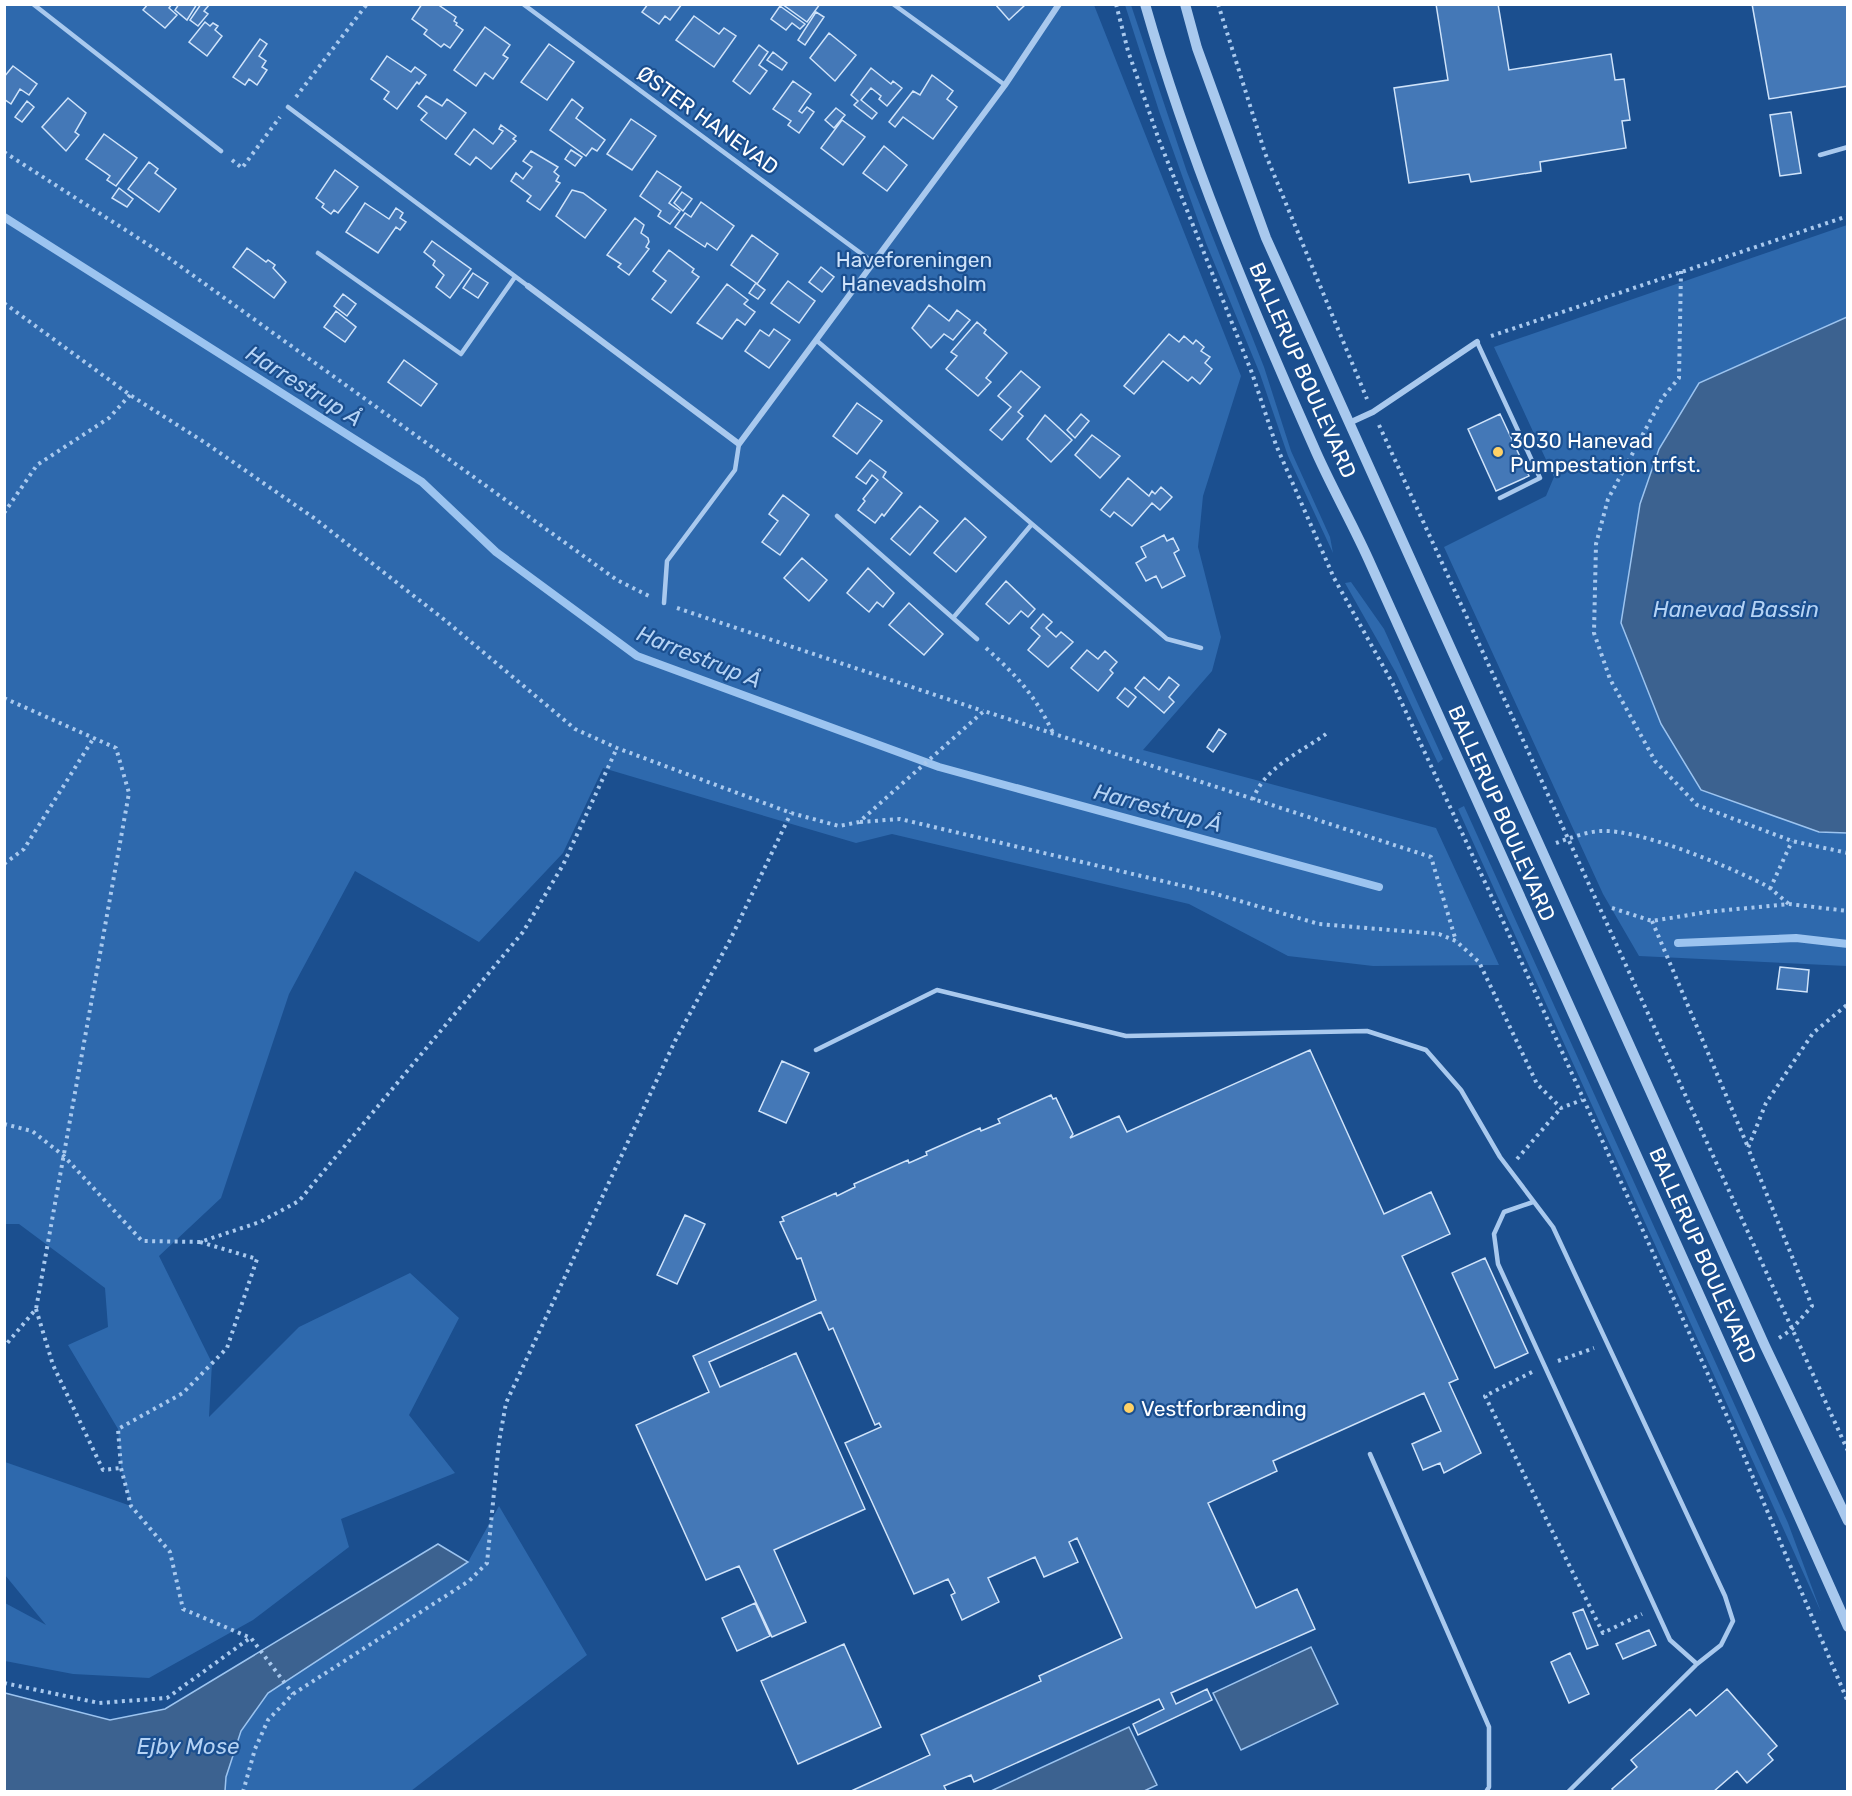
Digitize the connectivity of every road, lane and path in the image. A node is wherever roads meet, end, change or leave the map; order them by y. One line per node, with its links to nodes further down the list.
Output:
1 (33, 4): 12 (lane)
2 (367, 4): 10 (path)
3 (523, 4): 18 (lane, ØSTER HANEVAD)
4 (893, 4): 9 (lane)
5 (1059, 4): 9 (street)
6 (1116, 4): 58 (path)
7 (1145, 4): 77 (street, BALLERUP BOULEVARD)
8 (1185, 4): 26 (street, BALLERUP BOULEVARD)
9 (1005, 86): 18 (street)
10 (288, 107): 15 (path); 20 (lane)
11 (1848, 147): 14 (lane)
12 (221, 151)
13 (4, 152): 32 (path)
14 (1820, 155)
15 (242, 168)
16 (1848, 216): 19 (path)
17 (318, 252): 20 (lane)
18 (874, 263): 23 (street)
19 (1681, 272): 24 (path); 46 (path)
20 (515, 277): 21 (lane)
21 (528, 286): 27 (street)
22 (4, 303): 25 (path)
23 (816, 340): 27 (street); 31 (lane)
24 (1477, 342): 26 (street); 28 (lane)
25 (130, 394): 29 (path); 41 (path)
26 (1349, 423): 47 (street, BALLERUP BOULEVARD)
27 (740, 444): 32 (lane)
28 (1500, 498)
29 (4, 513)
30 (837, 516): 33 (lane)
31 (1032, 524): 33 (lane); 35 (lane)
32 (664, 603): 37 (path)
33 (953, 618): 34 (lane)
34 (977, 639): 38 (path)
35 (1202, 648)
36 (4, 698): 40 (path)
37 (984, 711): 38 (path); 44 (path)
38 (1053, 734): 42 (path)
39 (1326, 734): 42 (path)
40 (93, 739): 49 (path); 62 (path)
41 (617, 748): 43 (path); 65 (path)
42 (1253, 800): 55 (path)
43 (791, 813): 44 (path); 81 (path)
44 (859, 822): 55 (path)
45 (1569, 838): 47 (path); 50 (path); 67 (path)
46 (1792, 841): 48 (path); 50 (path)
47 (1541, 849): 69 (street, BALLERUP BOULEVARD)
48 (1848, 854)
49 (4, 864)
50 (1770, 889): 51 (path)
51 (1789, 904): 53 (path); 54 (path)
52 (1612, 908): 54 (path)
53 (1848, 911)
54 (1652, 921): 61 (path)
55 (1456, 941): 59 (path)
56 (1848, 1004): 61 (path)
57 (816, 1050): 63 (lane)
58 (1582, 1100): 59 (path); 82 (path)
59 (1561, 1108): 63 (path)
60 (4, 1124): 62 (path)
61 (1748, 1148): 67 (path)
62 (64, 1156): 65 (path); 66 (path)
63 (1509, 1169): 64 (lane)
64 (1533, 1202): 68 (lane); 71 (lane)
65 (200, 1242): 74 (path)
66 (36, 1309): 70 (path); 74 (path)
67 (1791, 1330): 69 (path); 72 (path)
68 (1606, 1344): 71 (path); 79 (lane)
69 (1765, 1346): 75 (street, BALLERUP BOULEVARD)
70 (4, 1347)
71 (1545, 1366): 76 (lane); 76 (path)
72 (1848, 1451)
73 (1370, 1454): 84 (lane)
74 (121, 1468): 78 (path)
75 (1848, 1521)
76 (1655, 1607): 79 (lane)
77 (1848, 1628)
78 (250, 1638): 80 (path); 81 (path)
79 (1697, 1664): 85 (lane)
80 (4, 1683)
81 (292, 1694): 83 (path)
82 (1848, 1702)
83 (243, 1791)
84 (1486, 1791)
85 (1568, 1791)

